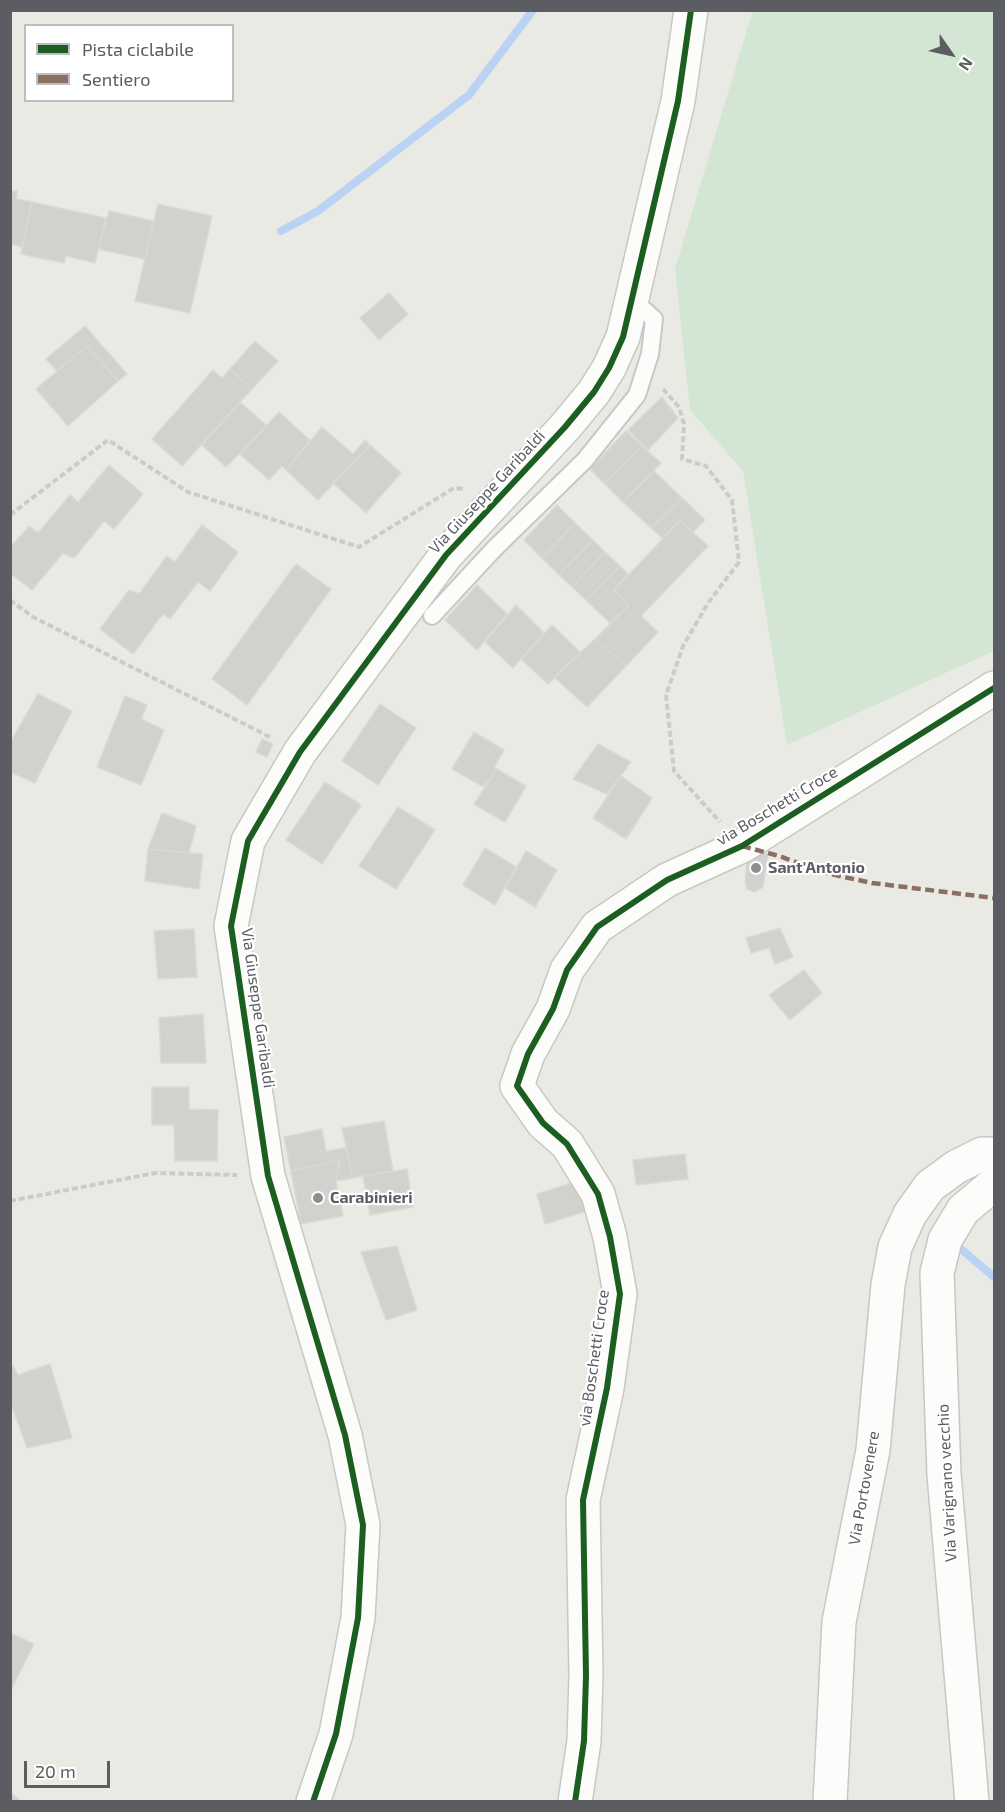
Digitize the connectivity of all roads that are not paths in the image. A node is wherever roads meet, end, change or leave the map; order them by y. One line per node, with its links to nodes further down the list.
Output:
1 (691, 10): 2 (street, Via Giuseppe Garibaldi)
2 (632, 299): 3 (lane); 7 (street, Via Giuseppe Garibaldi)
3 (432, 616)
4 (994, 688): 8 (street, via Boschetti Croce)
5 (994, 1154): 9 (street, Via Portovenere)
6 (994, 1184): 10 (street, Via Varignano vecchio)
7 (313, 1802)
8 (575, 1802)
9 (830, 1802)
10 (972, 1802)

